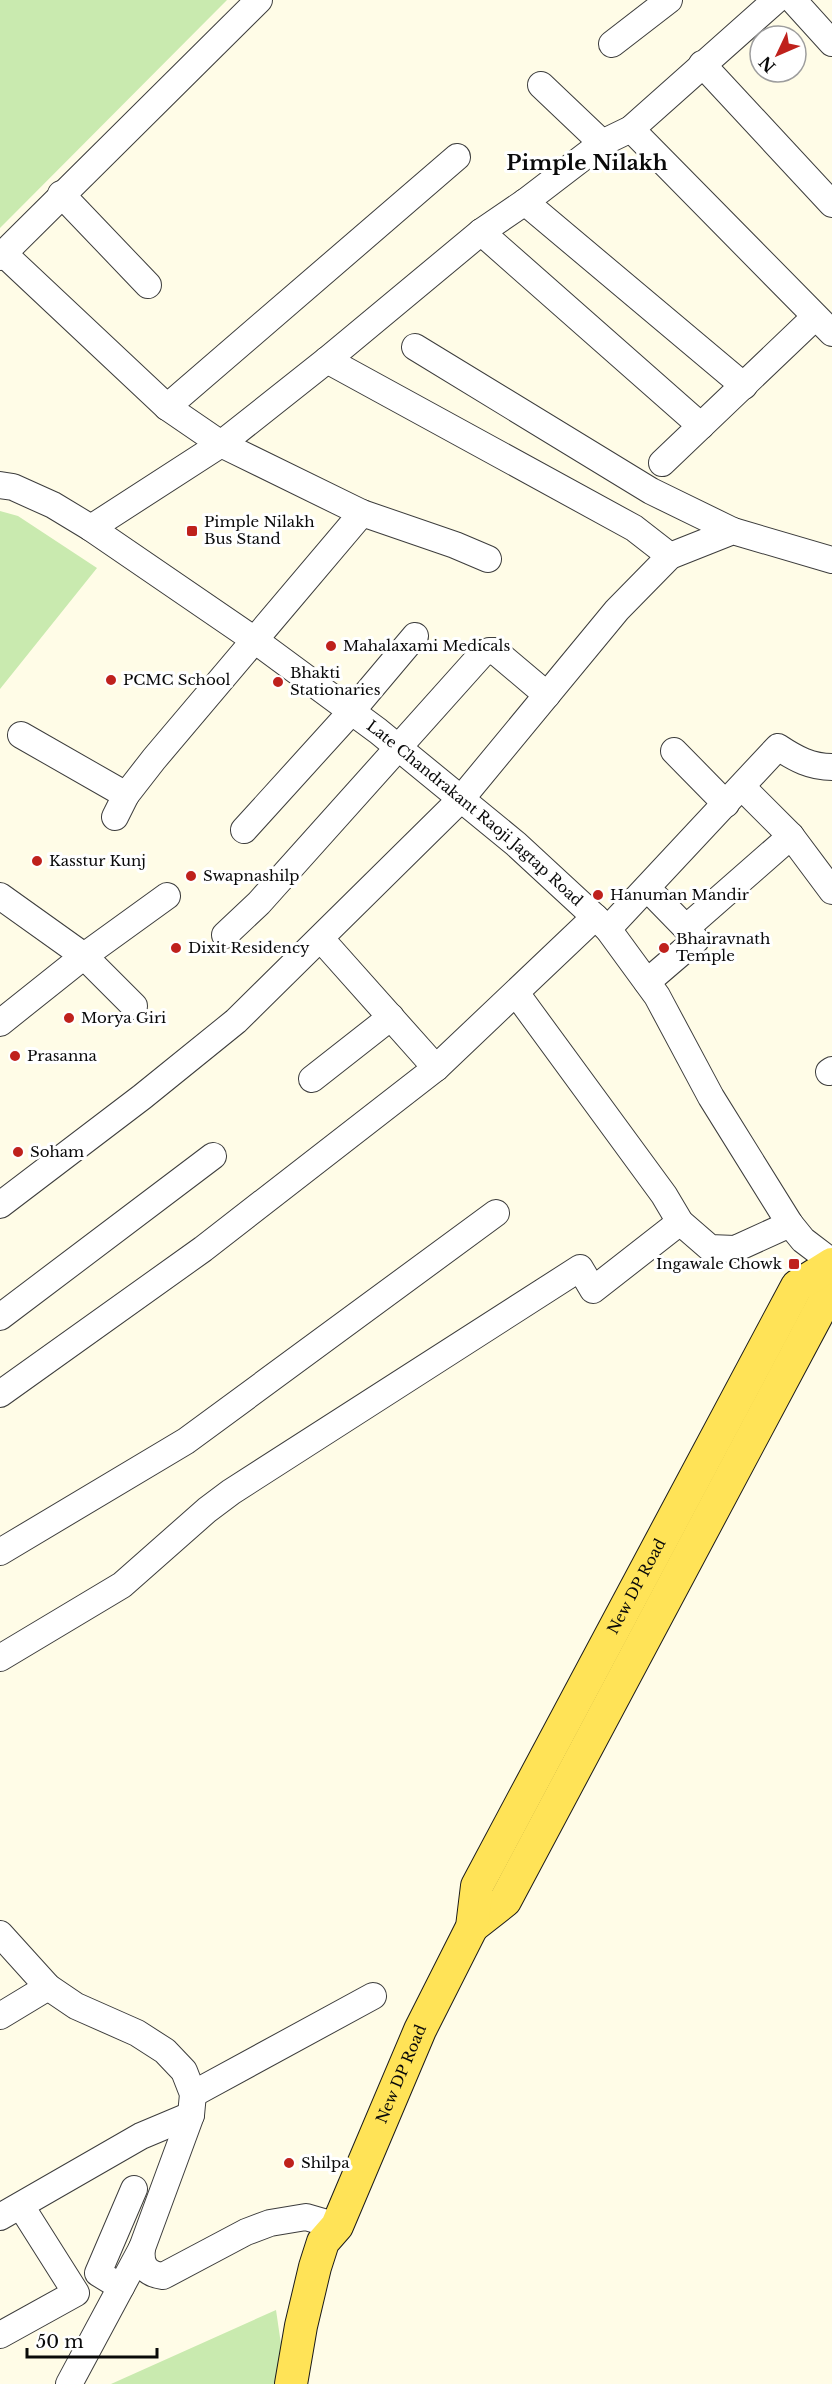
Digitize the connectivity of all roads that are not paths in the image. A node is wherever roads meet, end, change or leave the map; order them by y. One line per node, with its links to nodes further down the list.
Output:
1 (259, 0): 12 (street)
2 (669, 0): 6 (street)
3 (776, 0): 7 (street)
4 (793, 0): 5 (street)
5 (832, 43)
6 (612, 44)
7 (702, 64): 9 (street); 14 (street)
8 (541, 85): 10 (street)
9 (631, 129): 10 (street); 18 (street)
10 (602, 142): 13 (street)
11 (457, 157): 22 (street)
12 (61, 194): 16 (street); 17 (street)
13 (525, 202): 15 (street); 21 (street)
14 (832, 204)
15 (481, 232): 20 (street); 23 (street)
16 (1, 255): 22 (street)
17 (148, 285)
18 (827, 326): 21 (street)
19 (415, 347): 29 (street)
20 (327, 360): 24 (street); 30 (street)
21 (744, 386): 23 (street)
22 (167, 407): 24 (street)
23 (701, 426): 25 (street)
24 (221, 444): 27 (street); 28 (street)
25 (662, 464)
26 (0, 485): 28 (street, Late Chandrakant Raoji Jagtap Road)
27 (362, 513): 31 (street); 34 (street)
28 (91, 528): 34 (street, Late Chandrakant Raoji Jagtap Road)
29 (733, 531): 30 (street); 32 (street)
30 (670, 556): 35 (street)
31 (488, 559)
32 (832, 560)
33 (415, 636): 36 (street)
34 (256, 640): 36 (street, Late Chandrakant Raoji Jagtap Road); 37 (street)
35 (546, 695): 38 (street); 42 (street)
36 (351, 712): 38 (street, Late Chandrakant Raoji Jagtap Road); 43 (street)
37 (21, 735)
38 (398, 748): 42 (street, Late Chandrakant Raoji Jagtap Road); 51 (street)
39 (674, 751): 41 (street)
40 (832, 767): 41 (street)
41 (734, 795): 44 (street); 45 (street)
42 (461, 800): 49 (street, Late Chandrakant Raoji Jagtap Road); 52 (street)
43 (244, 830)
44 (790, 836): 46 (street); 50 (street)
45 (647, 888): 49 (street); 50 (street)
46 (832, 891)
47 (0, 896): 53 (street)
48 (167, 896): 53 (street)
49 (602, 923): 54 (street, Late Chandrakant Raoji Jagtap Road); 55 (street)
50 (686, 928): 54 (street)
51 (225, 935)
52 (321, 939): 57 (street); 62 (street)
53 (84, 956): 56 (street); 58 (street)
54 (647, 982): 65 (street, Late Chandrakant Raoji Jagtap Road)
55 (516, 993): 59 (street); 64 (street)
56 (134, 1006)
57 (391, 1017): 59 (street); 60 (street)
58 (0, 1023)
59 (436, 1068): 69 (street)
60 (312, 1079)
61 (213, 1156): 68 (street)
62 (0, 1205)
63 (496, 1213): 70 (street)
64 (680, 1222): 65 (street); 71 (street)
65 (790, 1224): 66 (street, Late Chandrakant Raoji Jagtap Road)
66 (832, 1263): 72 (main road, New DP Road)
67 (832, 1269): 72 (main road, New DP Road)
68 (0, 1317)
69 (0, 1394)
70 (0, 1552)
71 (0, 1658)
72 (472, 1927): 80 (main road, New DP Road)
73 (0, 1934): 74 (street)
74 (48, 1987): 76 (street); 77 (street)
75 (373, 1996): 77 (street)
76 (0, 2016)
77 (192, 2105): 79 (street); 81 (street)
78 (134, 2189): 82 (street)
79 (10, 2211): 83 (street)
80 (337, 2226): 81 (street); 85 (main road, New DP Road); 86 (main road, New DP Road)
81 (142, 2248): 82 (street)
82 (121, 2287): 84 (street)
83 (0, 2335)
84 (69, 2384)
85 (291, 2384)
86 (312, 2384)

